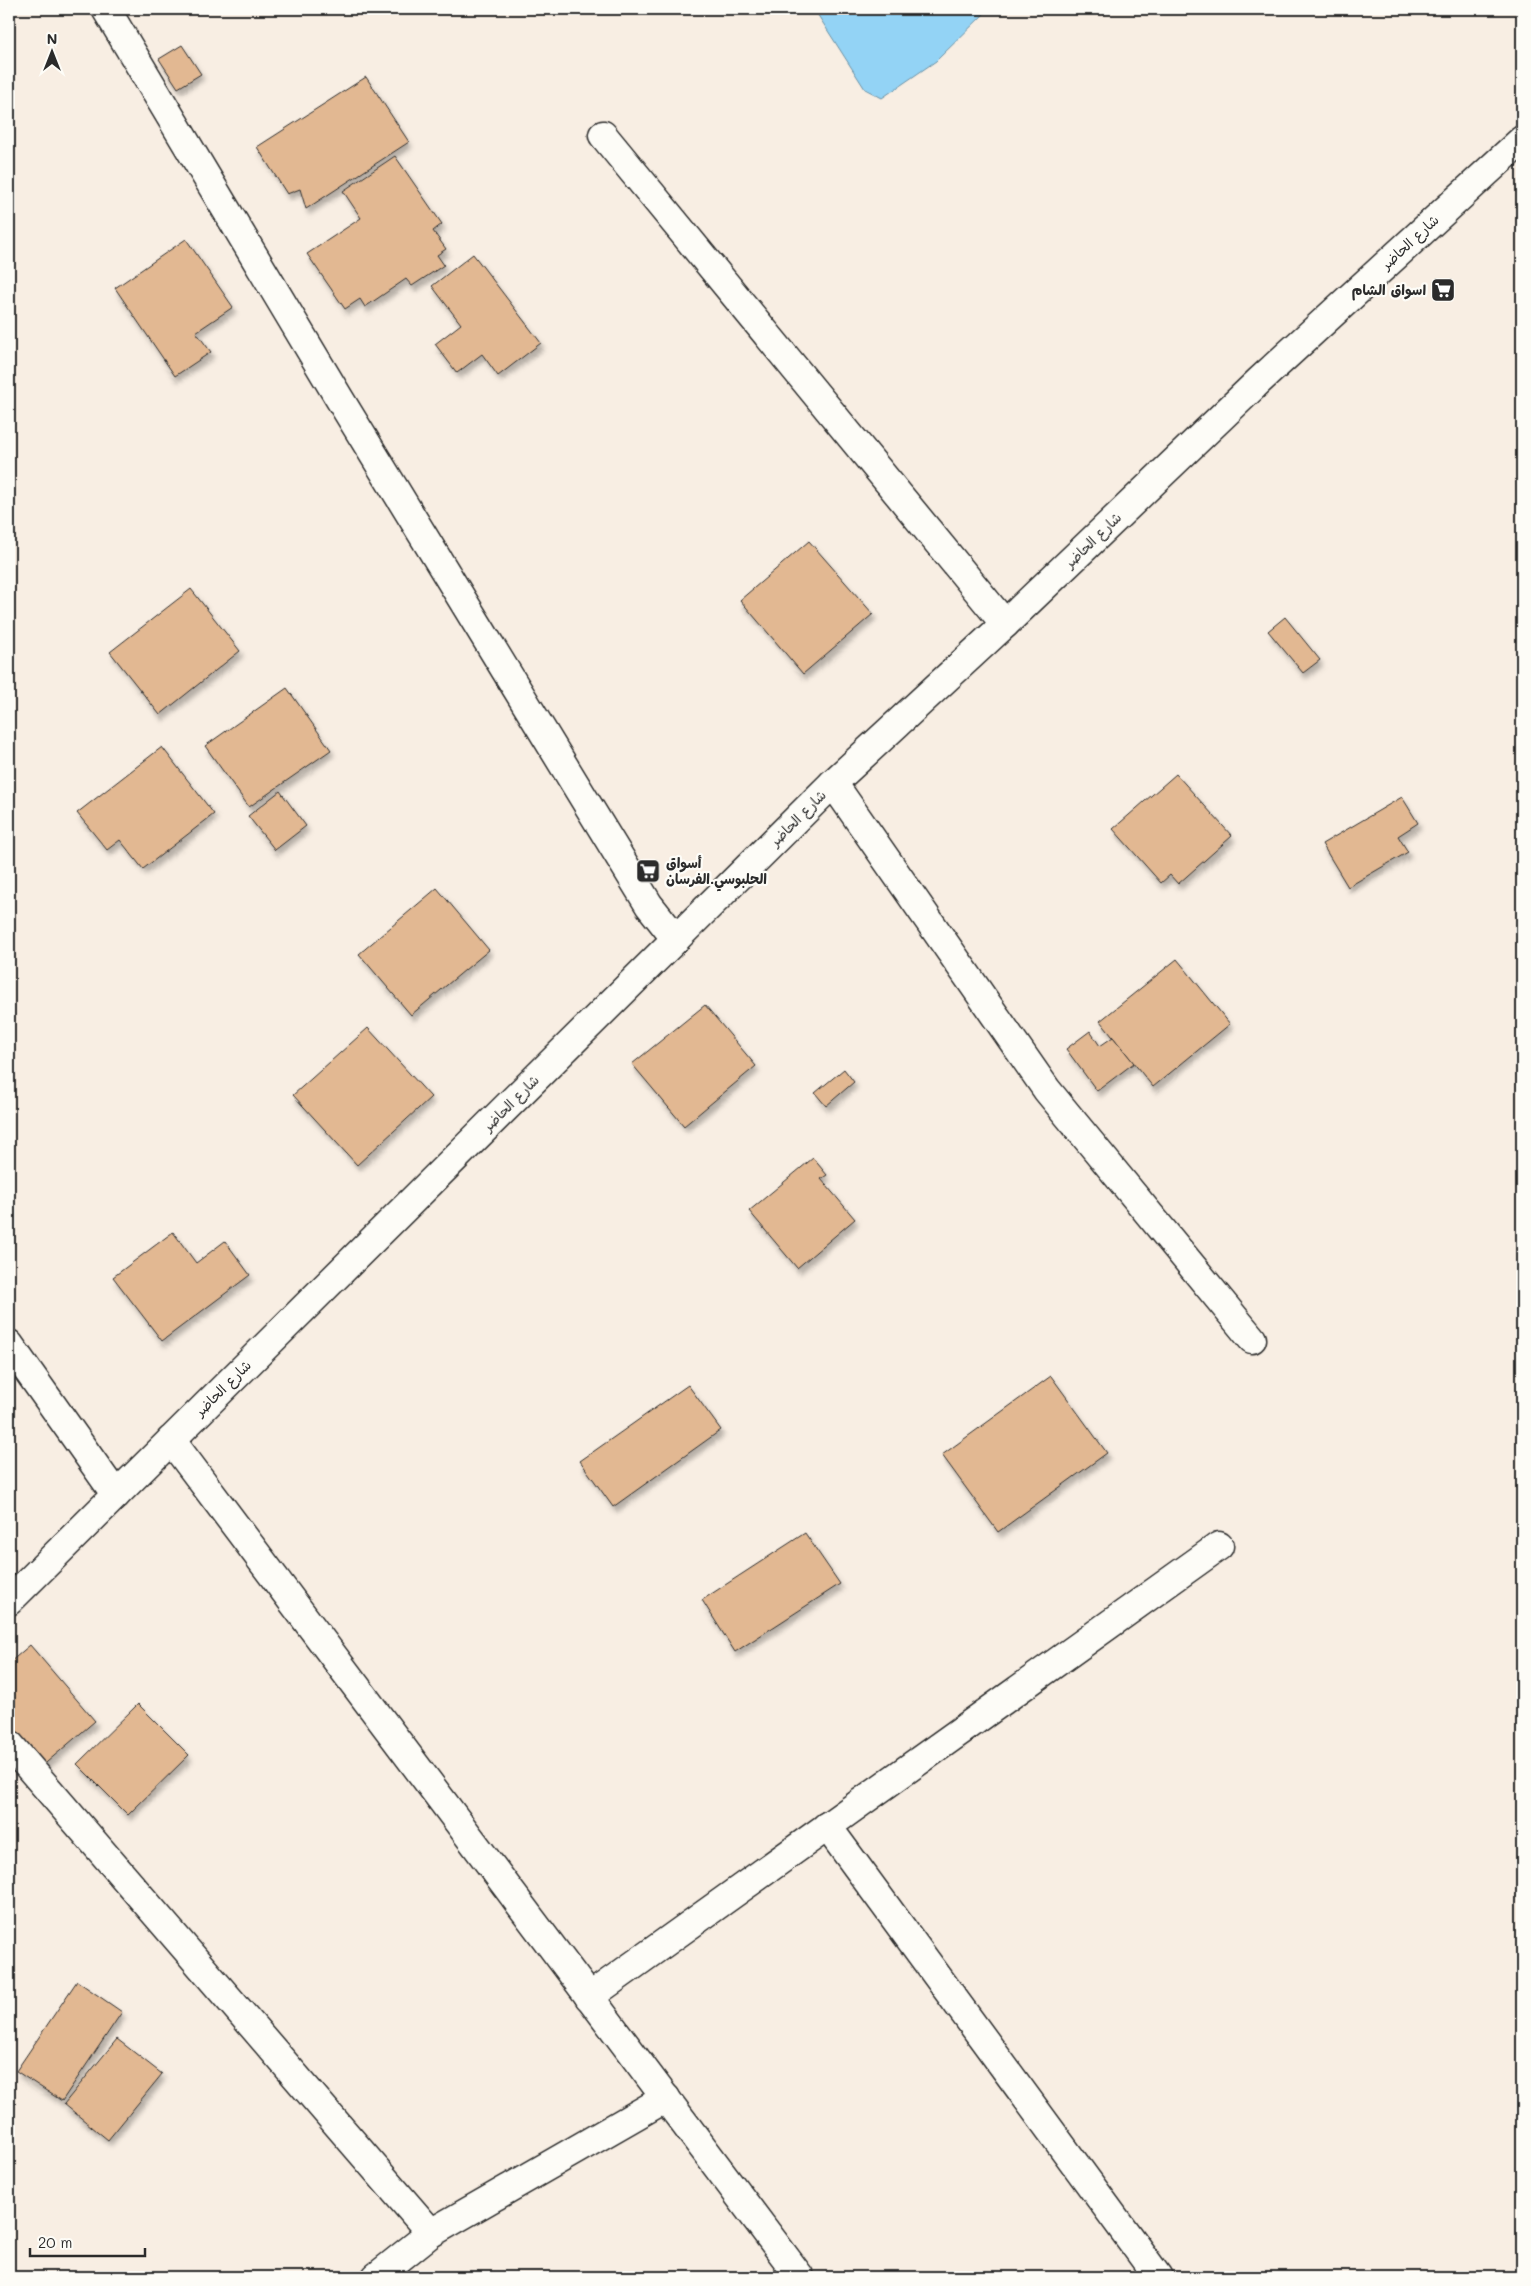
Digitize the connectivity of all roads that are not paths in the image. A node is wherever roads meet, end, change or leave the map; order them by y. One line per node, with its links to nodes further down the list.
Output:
1 (106, 9): 6 (street)
2 (603, 135): 4 (street)
3 (1522, 140): 4 (street, شارع الحاضر)
4 (1005, 624): 5 (street, شارع الحاضر)
5 (833, 783): 6 (street, شارع الحاضر); 7 (street)
6 (676, 939): 9 (street, شارع الحاضر)
7 (1252, 1339)
8 (9, 1344): 10 (street)
9 (171, 1440): 10 (street, شارع الحاضر); 15 (street)
10 (116, 1495): 12 (street, شارع الحاضر)
11 (1219, 1546): 14 (street)
12 (9, 1601)
13 (9, 1744): 17 (street)
14 (827, 1826): 15 (street); 20 (street)
15 (589, 1997): 16 (street)
16 (666, 2098): 17 (street); 19 (street)
17 (431, 2233): 18 (street)
18 (376, 2277)
19 (800, 2277)
20 (1158, 2277)

